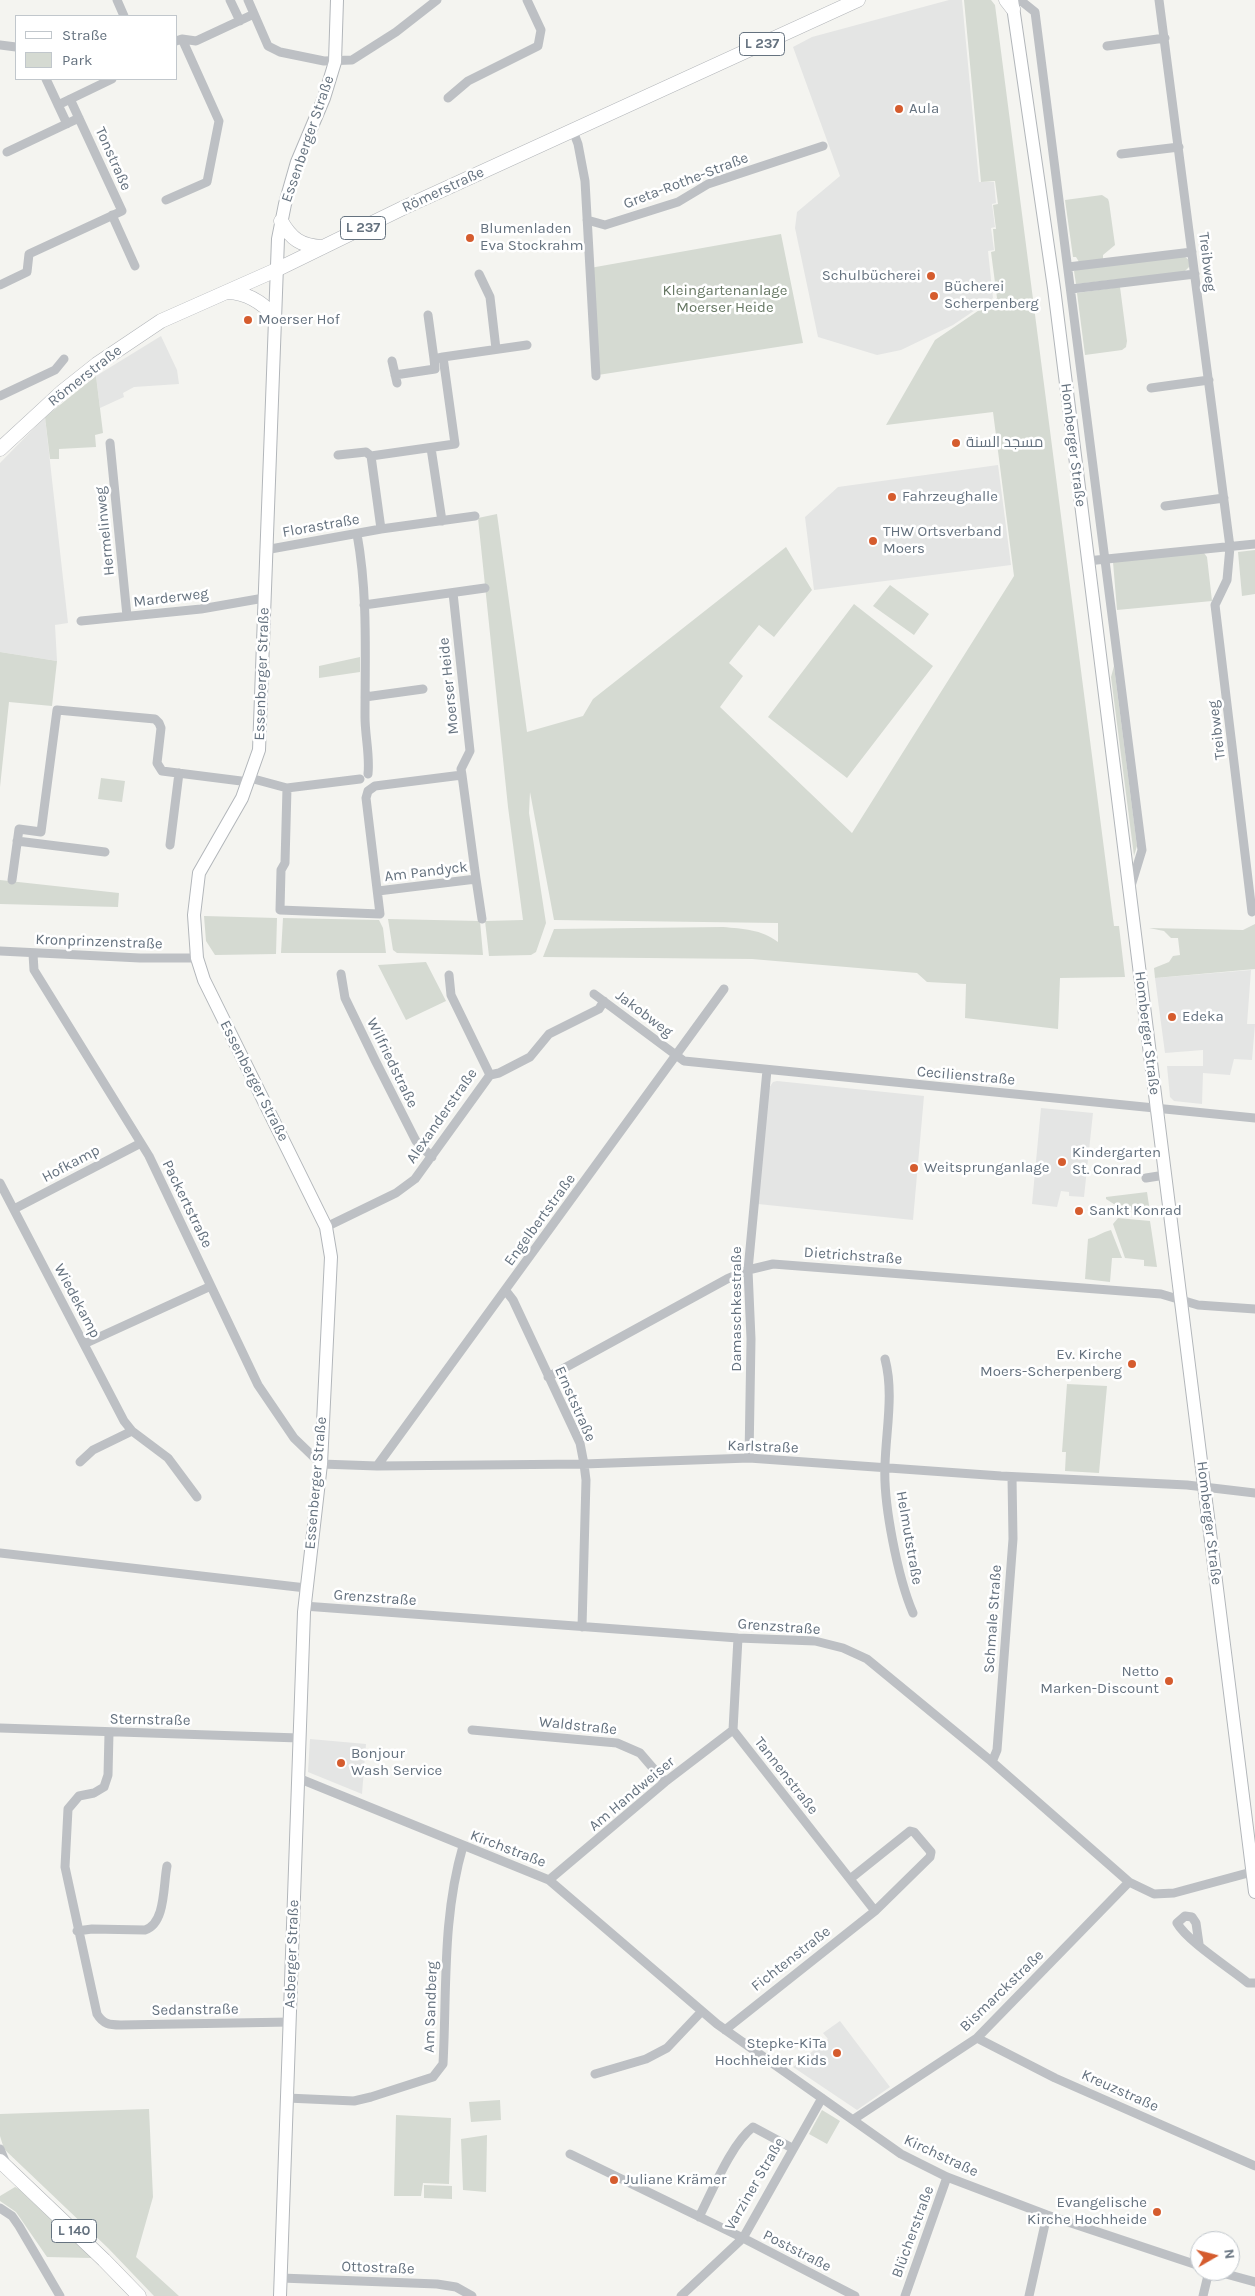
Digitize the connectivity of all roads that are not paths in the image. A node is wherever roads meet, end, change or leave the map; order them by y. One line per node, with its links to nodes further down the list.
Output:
1 (117, 0): 11 (street)
2 (230, 0): 12 (street)
3 (248, 0): 10 (street)
4 (337, 0): 18 (street, Essenberger Straße)
5 (437, 0): 18 (street)
6 (527, 0): 21 (street)
7 (858, 0): 26 (main road, Römerstraße / L 237)
8 (1159, 0): 13 (street, Treibweg)
9 (1013, 2): 38 (street, Homberger Straße); 71 (street, Homberger Straße)
10 (254, 14): 12 (street); 18 (street)
11 (124, 15)
12 (240, 21): 14 (street)
13 (1164, 38): 16 (street); 28 (street, Treibweg)
14 (179, 40): 31 (street)
15 (0, 45): 17 (street)
16 (1107, 46)
17 (15, 47)
18 (335, 62): 34 (street, Essenberger Straße)
19 (46, 80): 23 (street)
20 (110, 80): 22 (street)
21 (448, 98)
22 (70, 99): 23 (street); 24 (street, Tonstraße)
23 (58, 105): 25 (street)
24 (79, 118): 25 (street, Tonstraße); 32 (street, Tonstraße)
25 (67, 124): 29 (street, Tonstraße)
26 (573, 131): 33 (street); 35 (main road, Römerstraße / L 237)
27 (823, 146): 33 (street, Greta-Rothe-Straße)
28 (1179, 147): 30 (street); 36 (street, Treibweg)
29 (7, 152)
30 (1121, 154)
31 (166, 200)
32 (112, 215): 37 (street); 42 (street)
33 (587, 220): 52 (street)
34 (281, 221): 35 (main road); 39 (street, Essenberger Straße)
35 (323, 247): 39 (main road, Römerstraße / L 237)
36 (1192, 252): 38 (street); 41 (street, Treibweg)
37 (135, 266)
38 (1068, 267): 43 (street, Homberger Straße)
39 (276, 270): 44 (main road, Römerstraße / L 237); 46 (street, Essenberger Straße)
40 (479, 274): 48 (street)
41 (1195, 274): 43 (street); 53 (street, Treibweg)
42 (0, 285)
43 (1071, 289): 70 (street, Homberger Straße)
44 (227, 292): 46 (main road); 58 (main road, Römerstraße / L 237)
45 (428, 315): 49 (street)
46 (274, 316): 69 (street, Essenberger Straße)
47 (527, 345): 48 (street)
48 (496, 349): 49 (street)
49 (438, 358): 51 (street); 57 (street)
50 (64, 359): 55 (street, Römerstraße)
51 (392, 361)
52 (596, 376)
53 (1209, 380): 54 (street); 61 (street, Treibweg)
54 (1151, 388)
55 (0, 396)
56 (110, 442): 76 (street, Hermelinweg)
57 (431, 448): 60 (street); 64 (street)
58 (0, 449)
59 (338, 455): 60 (street)
60 (372, 456): 65 (street, Florastraße)
61 (1224, 498): 62 (street); 68 (street, Treibweg)
62 (1165, 506)
63 (475, 516): 64 (street, Florastraße)
64 (442, 521): 65 (street, Florastraße)
65 (381, 529): 66 (street, Florastraße)
66 (357, 534): 69 (street, Florastraße); 75 (street)
67 (1255, 544): 68 (street)
68 (1230, 546): 70 (street); 95 (street, Treibweg)
69 (265, 550): 74 (street, Essenberger Straße)
70 (1104, 559): 71 (street); 94 (street, Homberger Straße)
71 (1088, 561): 94 (street, Homberger Straße)
72 (485, 588): 73 (street)
73 (452, 593): 75 (street); 81 (street, Moerser Heide)
74 (264, 598): 76 (street, Marderweg); 83 (street, Essenberger Straße)
75 (364, 605): 79 (street)
76 (127, 616): 77 (street, Marderweg)
77 (81, 621)
78 (423, 689): 79 (street, Moerser Heide)
79 (365, 697): 82 (street)
80 (179, 774): 83 (street); 86 (street); 89 (street)
81 (462, 775): 85 (street); 91 (street, Am Pandyck)
82 (364, 777): 84 (street); 85 (street)
83 (250, 780): 84 (street); 99 (street, Essenberger Straße)
84 (286, 788): 93 (street, Am Pandyck)
85 (372, 788): 93 (street, Am Pandyck)
86 (42, 832): 87 (street); 88 (street)
87 (17, 841): 88 (street); 92 (street)
88 (40, 844): 90 (street)
89 (170, 845)
90 (105, 852)
91 (476, 879): 93 (street, Am Pandyck); 96 (street, Am Pandyck)
92 (12, 880)
93 (378, 891)
94 (1129, 891): 108 (street, Homberger Straße)
95 (1252, 912)
96 (482, 919)
97 (0, 952): 98 (street, Kronprinzenstraße)
98 (33, 954): 99 (street, Kronprinzenstraße); 110 (street, Packertstraße)
99 (197, 958): 116 (street, Essenberger Straße)
100 (340, 974): 111 (street, Wilfriedstraße)
101 (449, 975): 107 (street, Alexanderstraße)
102 (724, 989): 105 (street, Engelbertstraße)
103 (594, 994): 104 (street, Jakobweg)
104 (604, 1001): 105 (street, Jakobweg); 107 (street)
105 (676, 1056): 106 (street, Cecilienstraße); 119 (street, Engelbertstraße)
106 (767, 1070): 108 (street, Cecilienstraße); 117 (street, Damaschkestraße)
107 (490, 1075): 111 (street, Alexanderstraße)
108 (1157, 1108): 109 (street, Cecilienstraße); 112 (street, Homberger Straße)
109 (1255, 1118)
110 (140, 1143): 115 (street, Hofkamp); 118 (street, Packertstraße)
111 (432, 1157): 116 (street, Alexanderstraße)
112 (1166, 1175): 113 (street); 120 (street, Homberger Straße)
113 (1146, 1178)
114 (0, 1182): 115 (street, Wiedekamp)
115 (14, 1210): 122 (street, Wiedekamp)
116 (326, 1227): 128 (street, Essenberger Straße)
117 (748, 1270): 120 (street, Dietrichstraße); 124 (street, Dietrichstraße); 126 (street, Damaschkestraße)
118 (211, 1286): 122 (street); 128 (street, Packertstraße)
119 (506, 1291): 124 (street, Ernststraße); 130 (street, Engelbertstraße)
120 (1181, 1300): 121 (street, Dietrichstraße); 133 (street, Homberger Straße)
121 (1255, 1309)
122 (84, 1344): 125 (street, Wiedekamp)
123 (885, 1359): 131 (street, Helmutstraße)
124 (548, 1377): 129 (street, Ernststraße)
125 (132, 1431): 127 (street); 135 (street, Wiedekamp)
126 (749, 1458): 129 (street, Karlstraße); 131 (street, Karlstraße)
127 (80, 1462)
128 (320, 1464): 130 (street, Karlstraße); 137 (street, Essenberger Straße)
129 (584, 1464): 130 (street, Karlstraße); 140 (street, Ernststraße)
130 (376, 1466)
131 (884, 1467): 132 (street, Karlstraße); 139 (street, Helmutstraße)
132 (1012, 1477): 133 (street, Karlstraße); 147 (street, Schmale Straße)
133 (1205, 1488): 134 (street, Karlstraße); 152 (street, Homberger Straße)
134 (1255, 1492)
135 (197, 1497)
136 (0, 1550): 137 (street)
137 (306, 1588): 138 (street, Essenberger Straße)
138 (304, 1609): 140 (street, Grenzstraße); 146 (street, Asberger Straße)
139 (913, 1613)
140 (582, 1627): 141 (street, Grenzstraße)
141 (738, 1638): 144 (street, Tannenstraße); 147 (street, Grenzstraße)
142 (0, 1728): 145 (street, Sternstraße)
143 (472, 1730): 149 (street, Waldstraße)
144 (733, 1730): 149 (street, Am Handweiser); 153 (street, Tannenstraße)
145 (109, 1733): 146 (street, Sternstraße); 158 (street)
146 (299, 1738): 148 (street, Asberger Straße)
147 (992, 1762): 155 (street, Grenzstraße)
148 (298, 1778): 150 (street, Kirchstraße); 162 (street, Asberger Straße)
149 (665, 1782): 154 (street, Am Handweiser)
150 (463, 1846): 154 (street, Kirchstraße); 166 (street, Am Sandberg)
151 (167, 1866): 158 (street)
152 (1254, 1871): 155 (street, Grenzstraße); 156 (street, Homberger Straße)
153 (850, 1879): 157 (street, Tannenstraße); 157 (street, Fichtenstraße)
154 (549, 1880): 161 (street, Kirchstraße)
155 (1129, 1882): 164 (street, Bismarckstraße)
156 (1255, 1892)
157 (875, 1911): 163 (street, Fichtenstraße)
158 (77, 1931): 162 (street, Sedanstraße)
159 (1199, 1944): 160 (street)
160 (1255, 1983)
161 (702, 2011): 163 (street, Kirchstraße); 165 (street)
162 (290, 2022): 166 (street, Asberger Straße)
163 (725, 2030): 167 (street, Kirchstraße)
164 (977, 2038): 168 (street, Bismarckstraße); 173 (street, Kreuzstraße)
165 (595, 2074)
166 (287, 2098): 180 (street, Asberger Straße)
167 (822, 2098): 168 (street, Kirchstraße); 169 (street, Varziner Straße)
168 (854, 2119): 174 (street, Kirchstraße)
169 (792, 2148): 177 (street); 178 (street, Varziner Straße)
170 (0, 2149): 172 (street)
171 (570, 2154): 177 (street, Poststraße)
172 (4, 2165): 185 (main road, L 140)
173 (1255, 2166)
174 (948, 2177): 176 (street, Kirchstraße); 190 (street, Blücherstraße)
175 (0, 2208): 184 (street)
176 (1046, 2215): 179 (street, Kirchstraße); 191 (street)
177 (699, 2217): 178 (street, Poststraße)
178 (742, 2238): 188 (street, Varziner Straße); 189 (street, Poststraße)
179 (1190, 2263)
180 (281, 2278): 186 (street, Asberger Straße); 187 (street, Ottostraße)
181 (1240, 2278): 183 (street)
182 (1207, 2281): 192 (street)
183 (1255, 2282)
184 (60, 2296)
185 (139, 2296)
186 (280, 2296)
187 (472, 2296)
188 (681, 2296)
189 (855, 2296)
190 (905, 2296)
191 (1029, 2296)
192 (1203, 2296)

